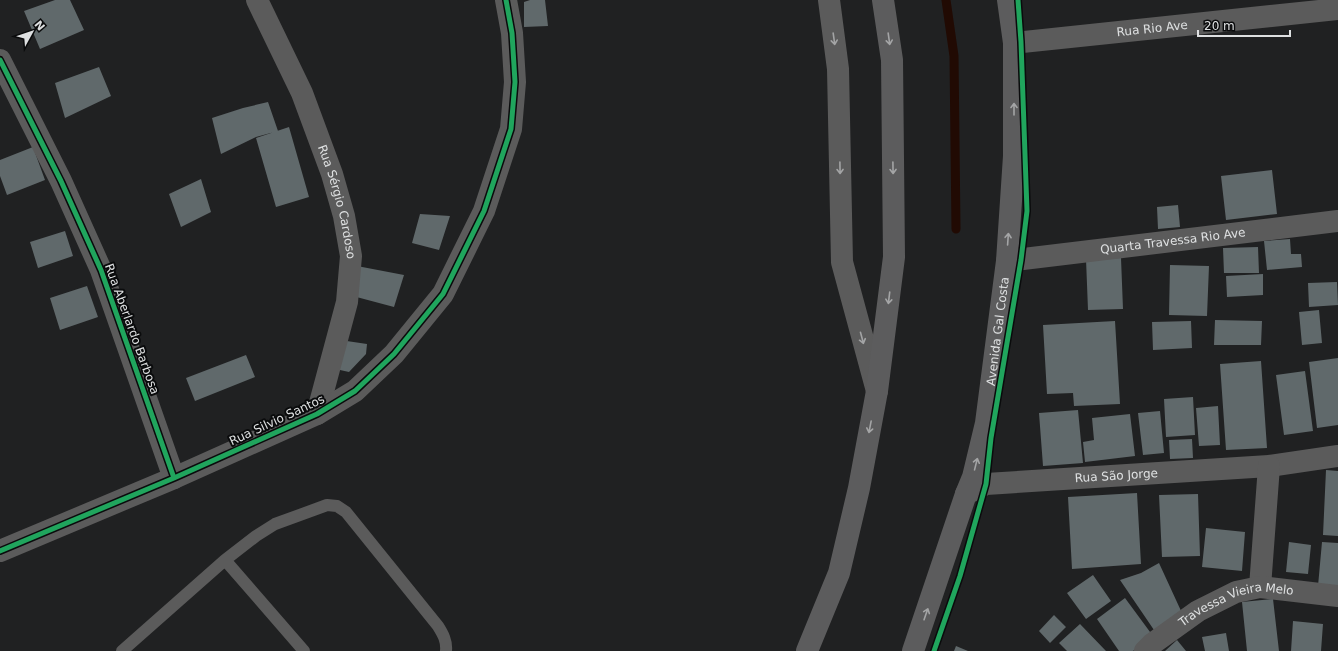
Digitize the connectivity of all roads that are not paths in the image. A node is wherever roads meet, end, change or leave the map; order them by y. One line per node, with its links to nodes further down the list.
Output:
1 (257, 0): 12 (street, Rua Sérgio Cardoso)
2 (506, 0): 12 (street, Rua Silvio Santos)
3 (829, 0): 11 (street, one-way to 11)
4 (884, 0): 11 (main road, one-way to 11)
5 (1008, 0): 7 (main road, Avenida Gal Costa)
6 (1338, 9): 7 (street, Rua Rio Ave)
7 (1014, 43): 10 (main road, Avenida Gal Costa, one-way to 7)
8 (0, 60): 15 (street, Rua Aberlardo Barbosa)
9 (1338, 221): 10 (street, Quarta Travessa Rio Ave)
10 (1007, 261): 16 (main road, Avenida Gal Costa, one-way to 10)
11 (877, 391): 24 (main road, one-way to 24)
12 (317, 414): 15 (street, Rua Silvio Santos)
13 (1338, 456): 14 (street, Rua São Jorge)
14 (1269, 466): 16 (street, Rua São Jorge); 19 (street)
15 (174, 478): 17 (street, Rua Silvio Santos)
16 (966, 494): 25 (main road, Avenida Gal Costa, one-way to 16)
17 (0, 551)
18 (225, 560): 21 (lane); 22 (lane); 23 (lane)
19 (1260, 587): 20 (street, Travessa Vieira Melo); 26 (street, Travessa Vieira Melo)
20 (1338, 596)
21 (130, 648)
22 (304, 651)
23 (446, 651)
24 (807, 651)
25 (913, 651)
26 (1144, 651)

